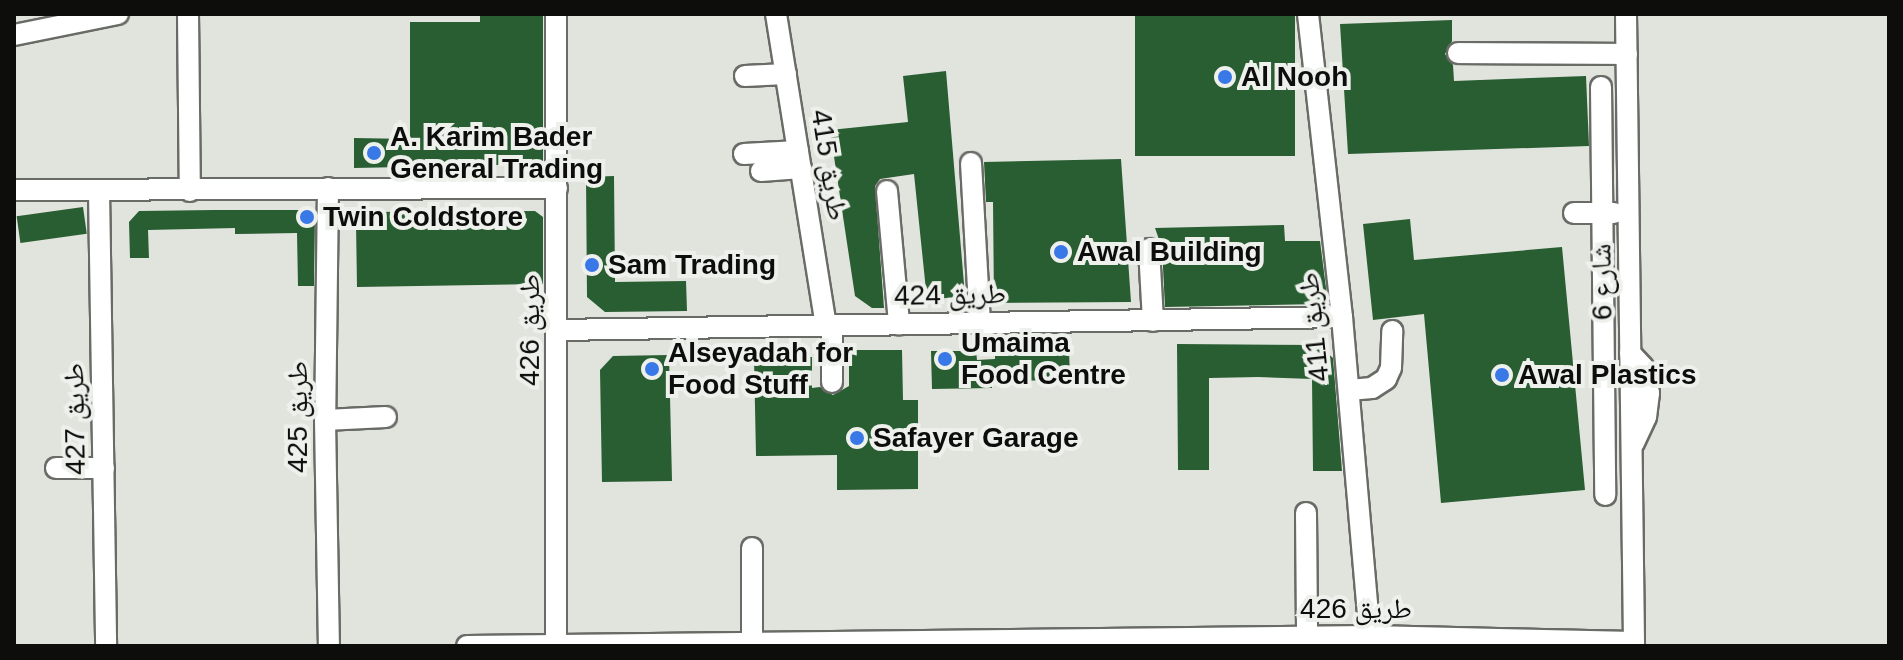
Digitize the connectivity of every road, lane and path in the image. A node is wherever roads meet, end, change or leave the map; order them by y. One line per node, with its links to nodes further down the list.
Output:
1 (188, 14): 21 (street)
2 (556, 14): 18 (street, طريق 426)
3 (776, 14): 10 (street, طريق 415)
4 (1308, 14): 27 (street, طريق 411)
5 (1626, 14): 9 (street, شارع 6)
6 (111, 15): 7 (street)
7 (14, 35)
8 (1458, 53): 9 (street)
9 (1627, 54): 25 (street, شارع 6)
10 (786, 74): 11 (street); 14 (street, طريق 415)
11 (745, 76)
12 (1601, 87): 24 (street)
13 (744, 154): 14 (street)
14 (800, 160): 16 (street); 31 (street, طريق 415)
15 (971, 163): 29 (street)
16 (761, 171)
17 (328, 188): 18 (street); 21 (street); 37 (street, طريق 425)
18 (557, 188): 32 (street, طريق 426)
19 (14, 190): 20 (street)
20 (99, 191): 21 (street); 39 (street, طريق 427)
21 (190, 191)
22 (887, 191): 30 (street)
23 (1574, 213): 24 (street)
24 (1602, 213): 25 (street); 40 (street)
25 (1629, 215): 51 (street, شارع 6)
26 (1149, 249): 28 (street)
27 (1342, 317): 28 (street, طريق 424); 35 (street, طريق 411)
28 (1153, 321): 29 (street, طريق 424)
29 (980, 323): 30 (street, طريق 424)
30 (899, 324): 31 (street, طريق 424)
31 (829, 325): 32 (street, طريق 424); 34 (street, طريق 415)
32 (558, 330): 56 (street, طريق 426)
33 (1392, 331): 35 (street)
34 (832, 382)
35 (1349, 390): 44 (street, طريق 411)
36 (386, 417): 37 (street)
37 (325, 420): 53 (street, طريق 425)
38 (56, 468): 39 (street)
39 (104, 468): 52 (street, طريق 427)
40 (1605, 495)
41 (1306, 513): 45 (street)
42 (752, 548): 46 (street)
43 (742, 591): 46 (street)
44 (1370, 636): 45 (street, طريق 426); 51 (street, طريق 426)
45 (1314, 639): 48 (street, طريق 426)
46 (747, 643): 49 (street, طريق 426); 56 (street, طريق 426)
47 (982, 643): 48 (street, طريق 426); 50 (street, طريق 426)
48 (1077, 643)
49 (801, 644): 50 (street, طريق 426)
50 (866, 644)
51 (1634, 644)
52 (106, 646)
53 (329, 646)
54 (467, 646): 55 (street, طريق 426)
55 (490, 646): 56 (street, طريق 426)
56 (556, 646)

